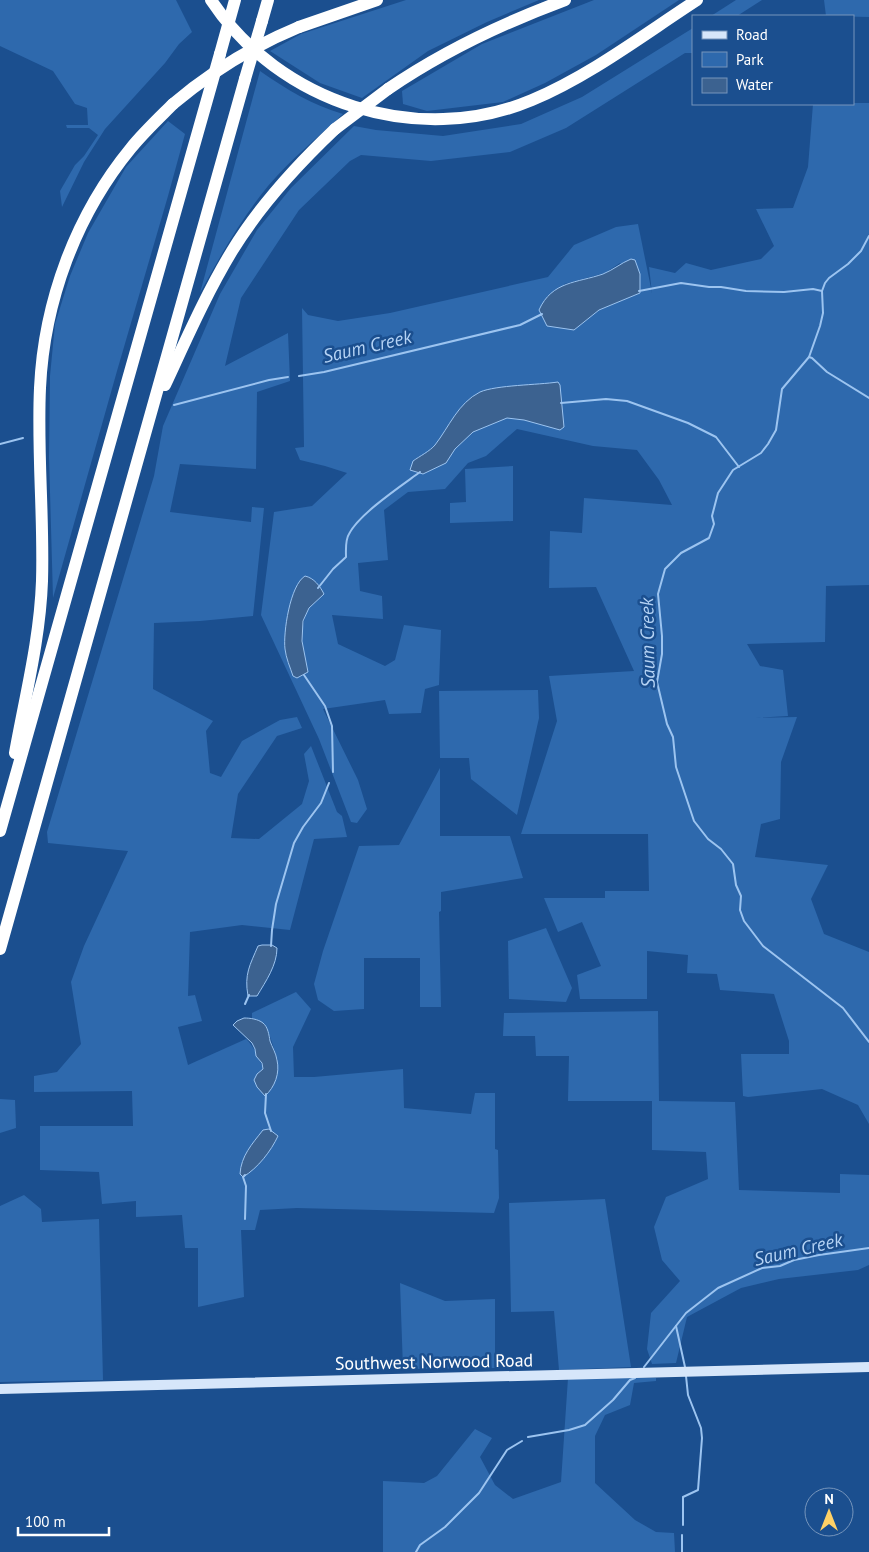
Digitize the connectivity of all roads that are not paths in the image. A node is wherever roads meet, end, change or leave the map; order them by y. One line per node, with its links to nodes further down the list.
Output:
1 (211, 0): 6 (highway)
2 (235, 0): 8 (highway, bridge)
3 (268, 0): 7 (highway, bridge)
4 (377, 0): 8 (highway, bridge)
5 (564, 0): 7 (highway, bridge)
6 (697, 0)
7 (149, 418): 9 (highway)
8 (1, 829)
9 (0, 949)
10 (869, 1367): 11 (street, Southwest Norwood Road)
11 (0, 1389)

